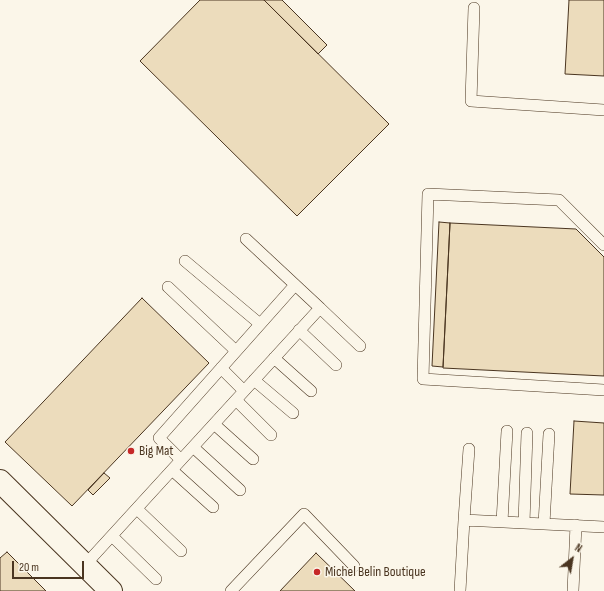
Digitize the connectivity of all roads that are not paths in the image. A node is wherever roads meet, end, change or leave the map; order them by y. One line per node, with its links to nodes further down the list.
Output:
1 (474, 8): 2 (lane)
2 (604, 110)
3 (246, 239): 6 (lane)
4 (604, 245): 17 (lane)
5 (185, 261): 9 (lane)
6 (295, 285): 8 (lane); 9 (lane)
7 (168, 287): 12 (lane)
8 (320, 308): 10 (lane); 11 (lane)
9 (260, 324): 12 (lane)
10 (299, 330): 13 (lane); 14 (lane)
11 (360, 346)
12 (236, 351): 15 (lane)
13 (274, 358): 16 (lane); 19 (lane)
14 (336, 365)
15 (221, 368): 18 (lane); 30 (lane)
16 (254, 380): 18 (lane); 21 (lane)
17 (604, 390)
18 (244, 391): 20 (lane)
19 (311, 392)
20 (236, 400): 22 (lane); 26 (lane)
21 (293, 413)
22 (214, 424): 27 (lane); 29 (lane)
23 (507, 431): 37 (lane)
24 (527, 433): 38 (lane)
25 (549, 434): 39 (lane)
26 (271, 435)
27 (193, 447): 30 (lane); 33 (lane)
28 (469, 449): 36 (lane)
29 (253, 459)
30 (182, 460): 31 (lane)
31 (172, 470): 34 (lane); 35 (lane)
32 (0, 481): 44 (street)
33 (240, 490)
34 (213, 507)
35 (137, 509): 42 (lane); 43 (lane)
36 (464, 520): 37 (lane); 49 (lane)
37 (502, 522): 38 (lane)
38 (524, 523): 39 (lane)
39 (544, 524): 40 (lane)
40 (576, 526): 41 (lane); 50 (lane)
41 (604, 527)
42 (112, 536): 44 (lane); 46 (lane)
43 (181, 551)
44 (86, 566): 47 (street)
45 (354, 566): 48 (lane)
46 (156, 579)
47 (111, 591)
48 (231, 591)
49 (460, 591)
50 (573, 591)

